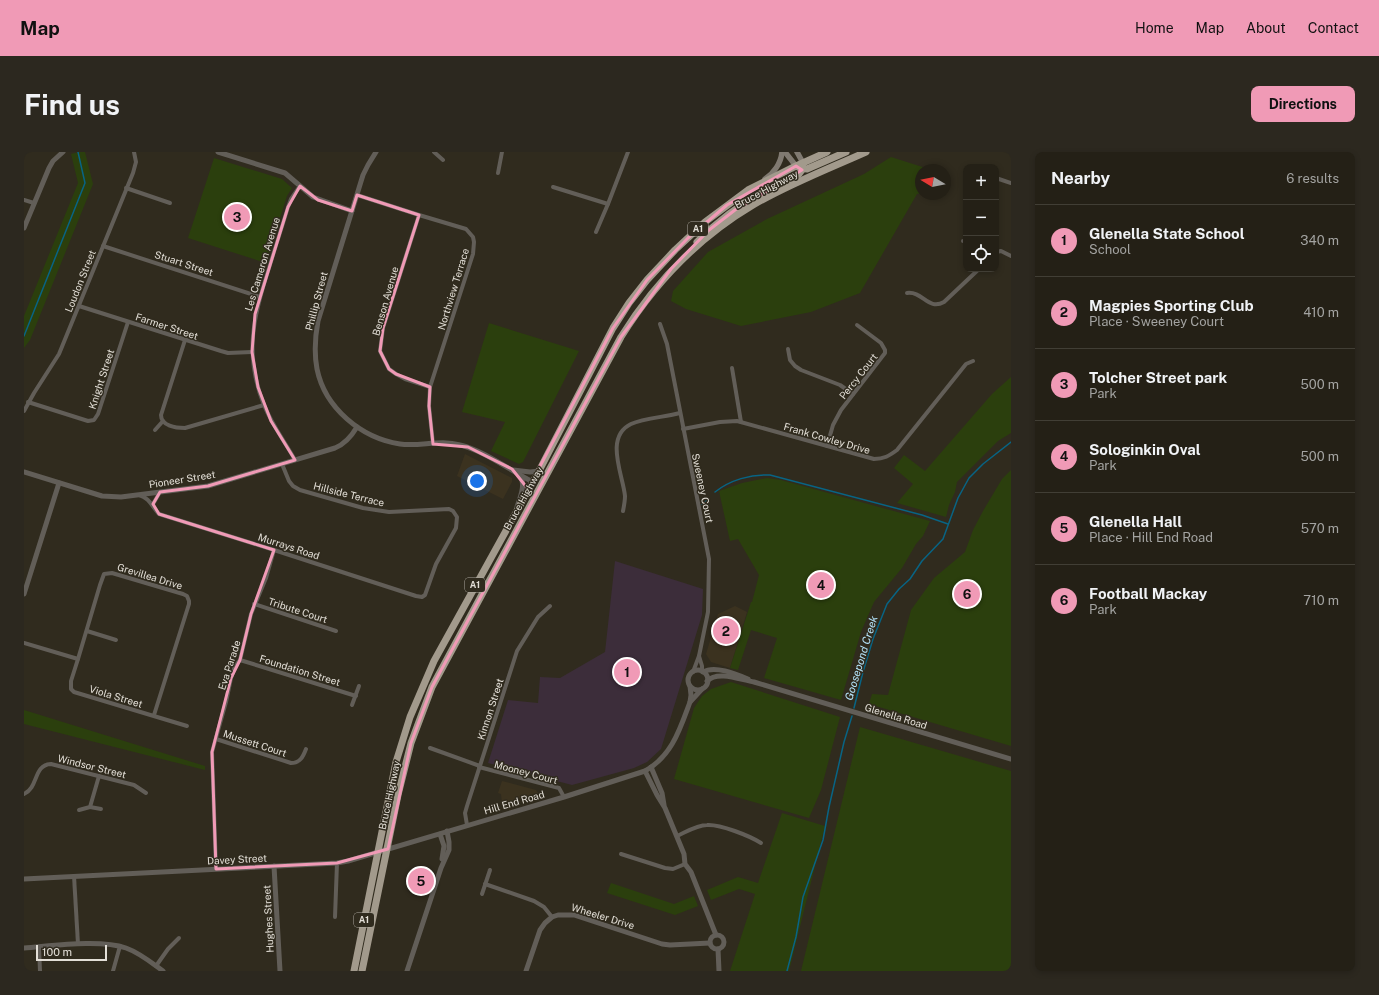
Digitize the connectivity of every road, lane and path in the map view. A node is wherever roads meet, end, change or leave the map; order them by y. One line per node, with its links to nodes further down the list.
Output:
1 (63, 152): 25 (street)
2 (134, 152): 21 (street, Loudon Street)
3 (218, 152): 19 (street)
4 (376, 152): 23 (street, Phillip Street)
5 (434, 152): 14 (street)
6 (502, 152): 16 (street)
7 (628, 152): 27 (street)
8 (782, 152): 22 (main road)
9 (785, 152): 15 (main road)
10 (797, 152): 15 (main road)
11 (827, 152): 15 (highway, Bruce Highway / A1)
12 (846, 152): 15 (highway)
13 (866, 152): 36 (highway, Bruce Highway / A1)
14 (443, 160)
15 (800, 166): 22 (highway, Bruce Highway / A1); 36 (highway)
16 (498, 173)
17 (999, 179): 18 (street)
18 (1011, 183)
19 (300, 186): 28 (street); 38 (street, Les Cameron Avenue)
20 (553, 187): 27 (street)
21 (126, 188): 26 (street); 32 (street, Loudon Street)
22 (748, 190): 65 (highway, Bruce Highway / A1)
23 (357, 195): 28 (street, Phillip Street); 29 (street, Northview Terrace)
24 (24, 200): 25 (street)
25 (34, 203): 30 (street)
26 (170, 203)
27 (608, 204): 31 (street)
28 (352, 211): 57 (street, Phillip Street)
29 (419, 215): 48 (street, Benson Avenue); 48 (street, Northview Terrace)
30 (24, 228)
31 (596, 232)
32 (103, 246): 38 (street, Stuart Street); 39 (street, Loudon Street)
33 (999, 251): 34 (street)
34 (1011, 256)
35 (976, 272): 37 (street)
36 (658, 285): 51 (highway, Bruce Highway / A1)
37 (907, 293)
38 (260, 296): 45 (street, Les Cameron Avenue)
39 (79, 306): 40 (street, Farmer Street); 50 (street, Loudon Street)
40 (128, 322): 43 (street, Farmer Street); 50 (street, Knight Street)
41 (660, 324): 54 (street, Sweeney Court)
42 (857, 325): 49 (street, Percy Court)
43 (185, 340): 45 (street, Farmer Street); 55 (street)
44 (788, 349): 49 (street)
45 (252, 352): 52 (street, Les Cameron Avenue)
46 (973, 361): 61 (street, Frank Cowley Drive)
47 (732, 368): 56 (street)
48 (430, 388): 60 (street, Northview Terrace)
49 (853, 394): 61 (street, Percy Court)
50 (28, 402): 53 (street, Loudon Street)
51 (586, 403): 68 (highway); 147 (highway, Bruce Highway / A1)
52 (264, 405): 55 (street); 62 (street, Les Cameron Avenue)
53 (24, 411)
54 (680, 413): 58 (street, Sweeney Court); 74 (street)
55 (163, 421): 59 (street)
56 (741, 422): 58 (street, Frank Cowley Drive); 61 (street, Frank Cowley Drive)
57 (357, 427): 60 (street, Phillip Street); 62 (street, Pioneer Street)
58 (683, 429): 85 (street, Sweeney Court)
59 (155, 430)
60 (433, 444): 64 (street, Phillip Street)
61 (827, 446)
62 (295, 460): 63 (street, Pioneer Street)
63 (282, 464): 70 (street, Pioneer Street); 78 (street, Hillside Terrace)
64 (512, 469): 65 (street); 67 (street)
65 (539, 471): 68 (highway, Bruce Highway / A1)
66 (24, 472): 69 (street, Pioneer Street)
67 (520, 475): 68 (street); 73 (street)
68 (533, 482): 73 (highway, Bruce Highway / A1)
69 (59, 483): 71 (street, Pioneer Street); 76 (street)
70 (160, 492): 71 (street, Pioneer Street); 72 (street)
71 (139, 495): 72 (street, Murrays Road)
72 (153, 504): 75 (street, Murrays Road)
73 (516, 510): 146 (highway, Bruce Highway / A1)
74 (623, 511)
75 (274, 550): 78 (street, Murrays Road); 79 (street, Eva Parade)
76 (27, 576): 77 (street)
77 (24, 594)
78 (425, 595)
79 (254, 604): 82 (street, Tribute Court); 87 (street, Eva Parade)
80 (550, 606): 104 (street, Kinnon Street)
81 (87, 630): 83 (street); 86 (street, Grevillea Drive); 98 (street, Grevillea Drive)
82 (336, 631)
83 (116, 640)
84 (24, 643): 86 (street)
85 (699, 656): 88 (street, Sweeney Court); 89 (street, Sweeney Court)
86 (78, 659): 98 (street, Viola Street)
87 (240, 660): 95 (street, Foundation Street); 100 (street, Eva Parade)
88 (693, 672): 89 (street); 93 (street)
89 (703, 672): 90 (street); 91 (street, Glenella Road)
90 (707, 681): 91 (street, Glenella Road); 94 (street)
91 (754, 682): 103 (street, Glenella Road)
92 (359, 686): 95 (street)
93 (690, 686): 94 (street); 96 (street, Hill End Road)
94 (702, 689): 96 (street, Hill End Road)
95 (356, 696): 97 (street)
96 (690, 702): 105 (street, Hill End Road)
97 (352, 705)
98 (154, 715): 99 (street, Viola Street)
99 (187, 726)
100 (216, 739): 102 (street, Mussett Court); 125 (street, Eva Parade)
101 (430, 748): 104 (street, Mooney Court)
102 (306, 749)
103 (1011, 759)
104 (479, 766): 110 (street, Mooney Court); 115 (street, Kinnon Street)
105 (651, 768): 106 (street, Hill End Road); 112 (street)
106 (645, 771): 110 (street, Hill End Road); 112 (street)
107 (98, 776): 108 (street, Windsor Street); 109 (street, Windsor Street); 111 (street)
108 (24, 794)
109 (146, 794)
110 (564, 797): 115 (street, Hill End Road)
111 (90, 807): 113 (street); 114 (street)
112 (665, 808): 118 (street)
113 (101, 809)
114 (79, 810)
115 (467, 825): 116 (street, Hill End Road)
116 (447, 831): 117 (street, Davey Street); 124 (street)
117 (440, 834): 121 (street, Davey Street); 124 (street)
118 (677, 836): 119 (street); 122 (street)
119 (761, 843)
120 (621, 854): 122 (street)
121 (337, 863): 123 (street, Davey Street); 131 (street)
122 (685, 864): 133 (street)
123 (274, 866): 125 (street, Davey Street); 145 (street, Hughes Street)
124 (441, 868): 148 (street)
125 (216, 869): 127 (street, Davey Street)
126 (490, 870): 129 (street)
127 (74, 876): 128 (street, Davey Street); 136 (street)
128 (24, 879)
129 (485, 884): 130 (street); 132 (street)
130 (482, 894)
131 (335, 917)
132 (552, 917): 135 (street, Wheeler Drive); 149 (street)
133 (716, 935): 135 (street); 140 (street)
134 (179, 938): 141 (street)
135 (710, 943): 140 (street)
136 (78, 944): 137 (street); 138 (street)
137 (120, 946): 141 (street); 143 (street)
138 (39, 947): 139 (street); 142 (street)
139 (24, 948)
140 (718, 949): 150 (street)
141 (156, 966): 144 (street)
142 (40, 971)
143 (113, 971)
144 (163, 971)
145 (280, 971)
146 (354, 971)
147 (362, 971)
148 (407, 971)
149 (526, 971)
150 (718, 971)

